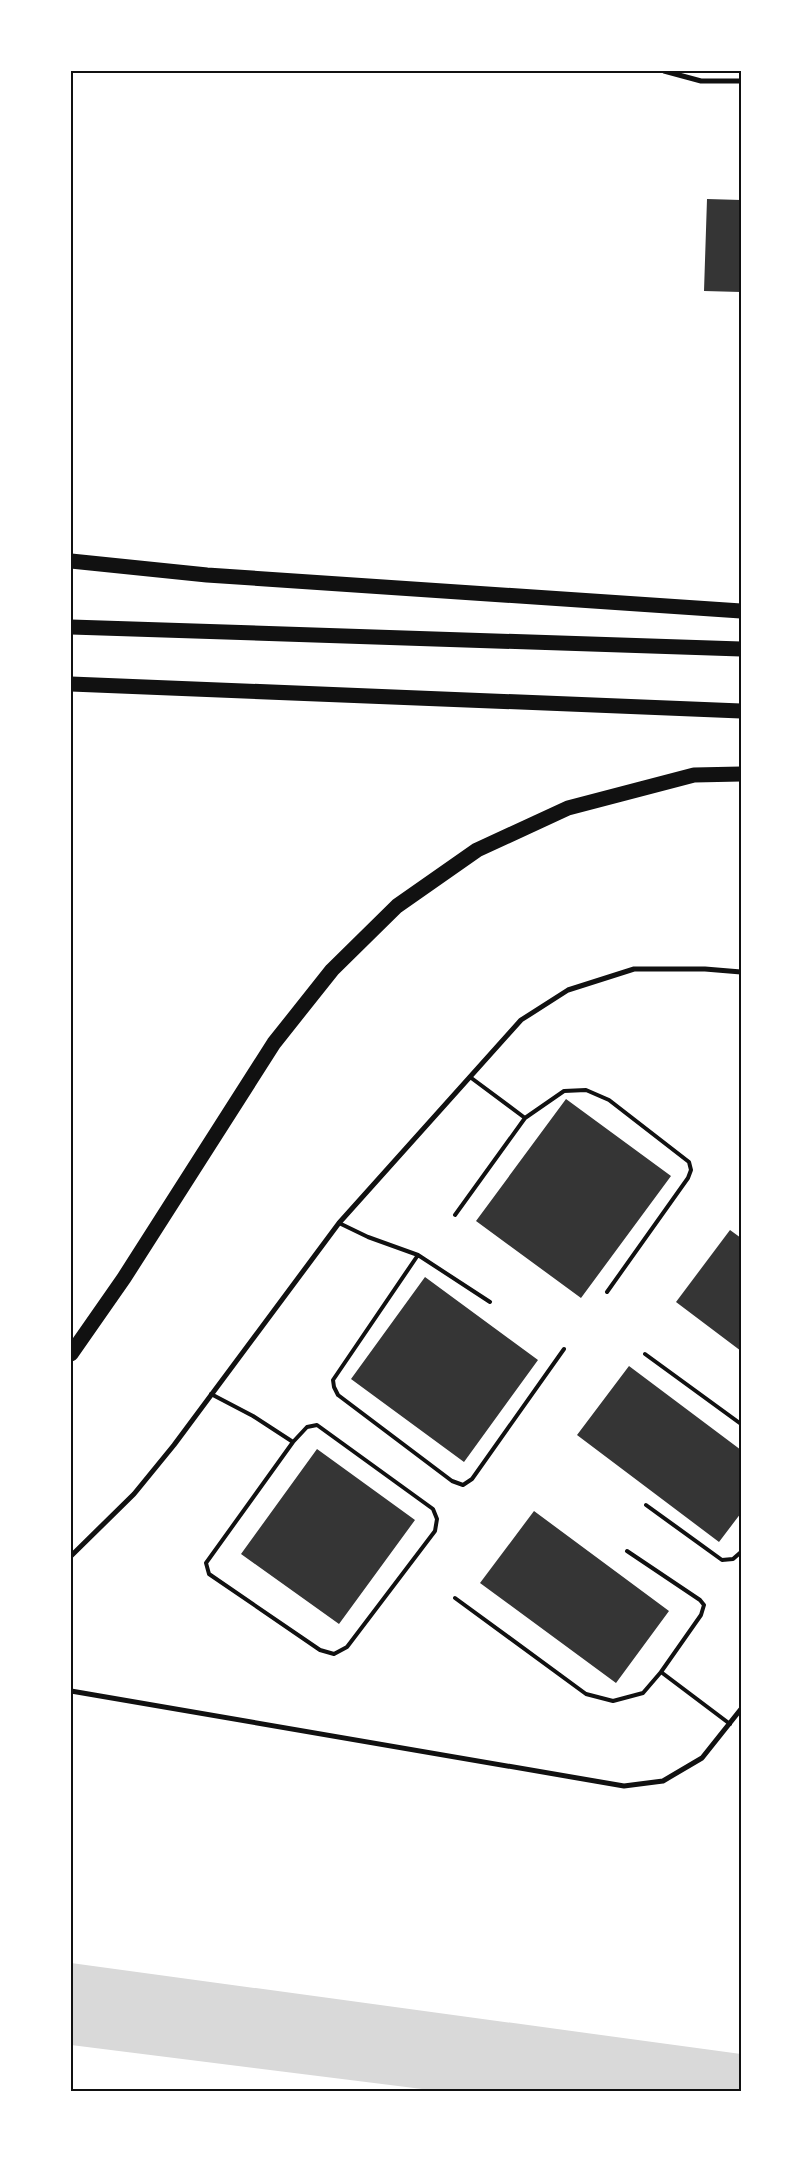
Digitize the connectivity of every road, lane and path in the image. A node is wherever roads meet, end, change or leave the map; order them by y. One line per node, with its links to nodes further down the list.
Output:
1 (664, 71): 2 (street)
2 (741, 81)
3 (71, 561): 4 (highway)
4 (741, 610)
5 (71, 627): 6 (highway)
6 (741, 649)
7 (71, 684): 8 (highway)
8 (741, 711)
9 (741, 774): 19 (highway)
10 (741, 972): 11 (street)
11 (470, 1077): 12 (lane); 14 (street)
12 (525, 1118): 13 (lane); 16 (lane)
13 (455, 1215)
14 (339, 1223): 15 (lane); 21 (street)
15 (418, 1255): 17 (lane); 18 (lane)
16 (607, 1292)
17 (490, 1302)
18 (564, 1349)
19 (71, 1354)
20 (645, 1354): 22 (lane)
21 (211, 1394): 23 (lane); 27 (street)
22 (741, 1424)
23 (293, 1442): 23 (lane)
24 (646, 1505): 26 (lane)
25 (627, 1551): 29 (lane)
26 (741, 1552)
27 (71, 1556)
28 (455, 1598): 29 (lane)
29 (661, 1672): 32 (lane)
30 (71, 1692): 32 (street)
31 (741, 1709): 32 (street)
32 (730, 1724)

